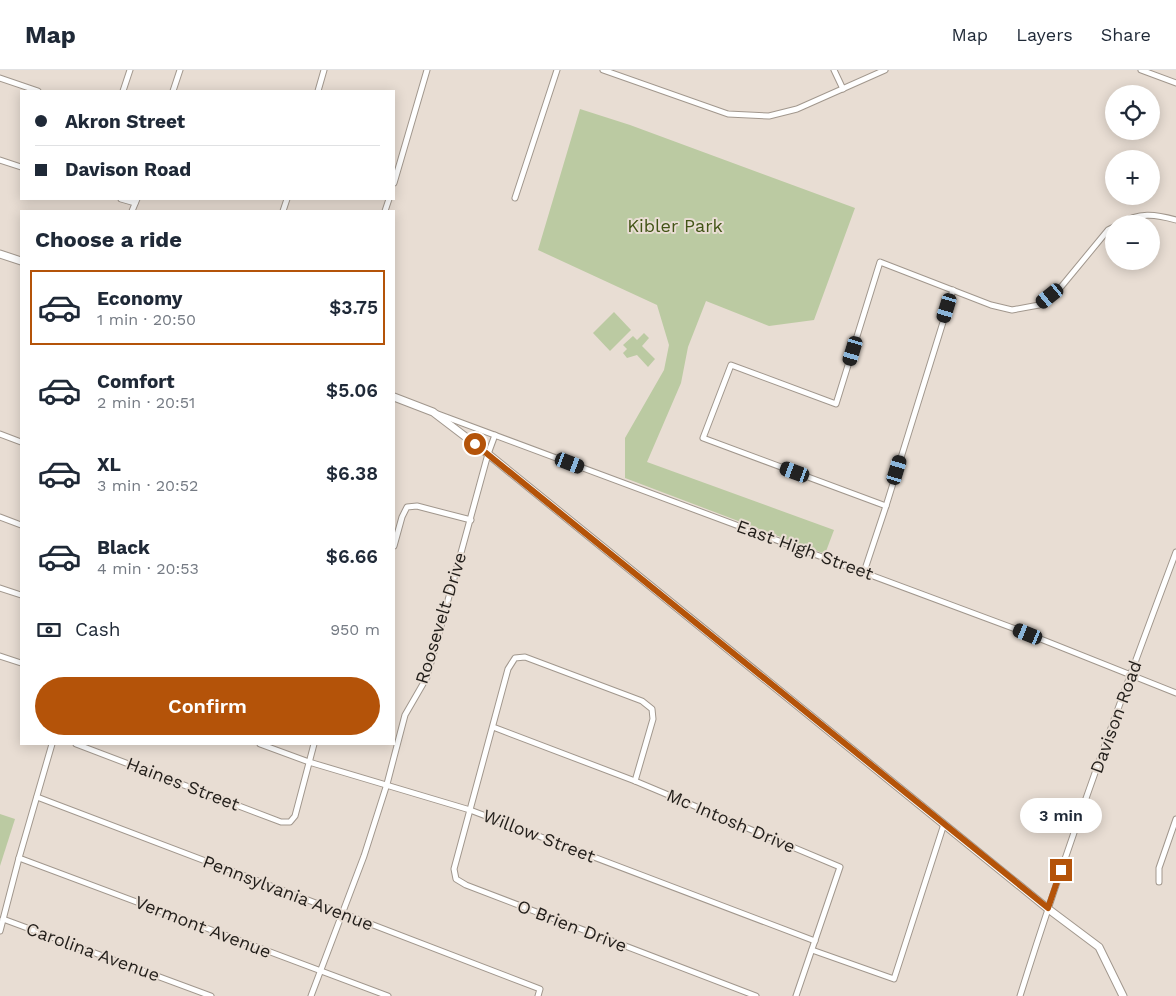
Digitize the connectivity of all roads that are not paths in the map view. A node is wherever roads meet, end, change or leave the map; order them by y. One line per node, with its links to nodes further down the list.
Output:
1 (130, 70): 14 (street)
2 (180, 70): 15 (street)
3 (324, 70): 16 (street)
4 (427, 70): 19 (street)
5 (557, 70): 20 (street)
6 (603, 70): 12 (street)
7 (834, 70): 12 (street)
8 (885, 70): 12 (street)
9 (1141, 70): 11 (street)
10 (0, 78): 13 (street)
11 (1176, 83)
12 (842, 89)
13 (35, 90)
14 (123, 90)
15 (173, 90)
16 (318, 90)
17 (0, 160): 18 (street)
18 (20, 167)
19 (395, 180)
20 (515, 198)
21 (1160, 215): 22 (street)
22 (1176, 220)
23 (1105, 234): 26 (street)
24 (0, 254): 25 (main road)
25 (20, 261)
26 (953, 290): 33 (street); 33 (street)
27 (395, 397): 28 (main road)
28 (433, 412): 30 (street, East High Street); 32 (main road)
29 (0, 434): 31 (street)
30 (495, 435): 32 (street, Roosevelt Drive); 39 (street, East High Street)
31 (20, 442)
32 (488, 454): 35 (street, Roosevelt Drive); 57 (main road)
33 (886, 506): 39 (street)
34 (0, 517): 36 (street)
35 (471, 520): 37 (street); 53 (street, Roosevelt Drive)
36 (20, 525)
37 (395, 542)
38 (1176, 552): 44 (street, Davison Road)
39 (864, 572): 44 (street, East High Street)
40 (0, 588): 41 (street)
41 (20, 595)
42 (0, 656): 43 (street)
43 (20, 663)
44 (1130, 676): 45 (street, East High Street); 60 (street, Davison Road)
45 (1176, 693)
46 (493, 727): 52 (street, Mc Intosh Drive); 52 (street); 55 (street)
47 (52, 745): 54 (street)
48 (79, 745): 51 (street, Haines Street)
49 (263, 745): 51 (street, Willow Street)
50 (314, 745): 51 (street)
51 (309, 762): 53 (street, Willow Street)
52 (635, 781): 64 (street, Mc Intosh Drive)
53 (387, 784): 55 (street, Willow Street); 61 (street, Roosevelt Drive)
54 (36, 797): 58 (street); 61 (street, Pennsylvania Avenue)
55 (470, 810): 64 (street, Willow Street); 71 (street, O Brien Drive)
56 (1176, 819): 59 (street)
57 (944, 824): 60 (main road); 65 (street)
58 (19, 858): 62 (street); 66 (street, Vermont Avenue)
59 (1159, 882)
60 (1048, 908): 73 (street, Davison Road); 74 (main road)
61 (342, 913): 66 (street, Roosevelt Drive); 70 (street, Pennsylvania Avenue)
62 (3, 919): 63 (street); 67 (street, Carolina Avenue)
63 (0, 931)
64 (814, 941): 65 (street, Mc Intosh Drive)
65 (812, 950): 72 (street, Mc Intosh Drive)
66 (321, 971): 68 (street, Roosevelt Drive); 69 (street, Vermont Avenue)
67 (211, 996)
68 (311, 996)
69 (388, 996)
70 (538, 996)
71 (756, 996)
72 (796, 996)
73 (1020, 996)
74 (1123, 996)

